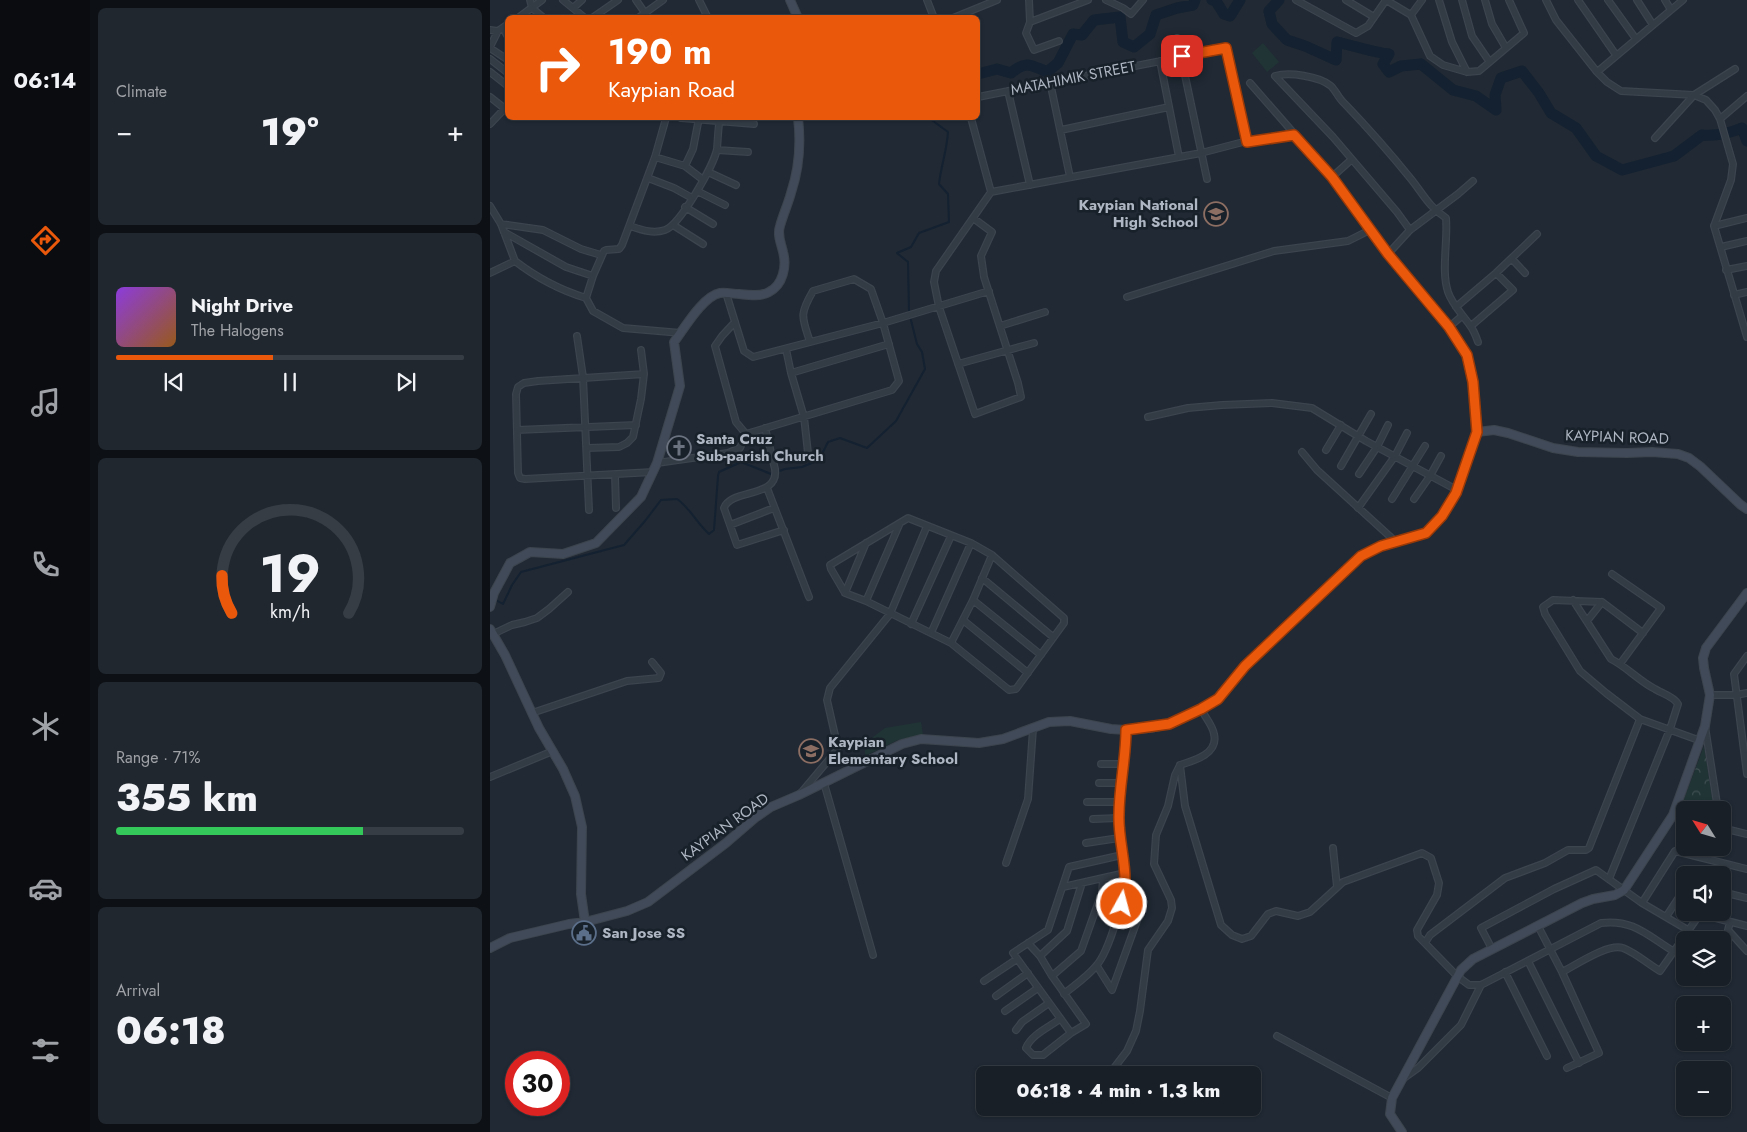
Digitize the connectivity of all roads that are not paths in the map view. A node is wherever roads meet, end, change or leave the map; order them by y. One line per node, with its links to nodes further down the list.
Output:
1 (530, 0): 31 (street)
2 (542, 0): 31 (street)
3 (563, 0): 32 (street)
4 (582, 0): 32 (street)
5 (618, 0): 39 (street)
6 (636, 0): 35 (street)
7 (663, 0): 35 (street)
8 (699, 0): 41 (street)
9 (790, 0): 42 (street)
10 (927, 0): 43 (street)
11 (997, 0): 44 (street)
12 (1029, 0): 47 (street)
13 (1088, 0): 47 (street)
14 (1106, 0): 33 (street)
15 (1120, 0): 33 (street)
16 (1143, 0): 33 (street)
17 (1296, 0): 46 (street)
18 (1346, 0): 46 (street)
19 (1386, 0): 45 (street); 46 (street)
20 (1422, 0): 45 (street)
21 (1439, 0): 65 (street)
22 (1462, 0): 61 (street)
23 (1485, 0): 55 (street)
24 (1509, 0): 55 (street)
25 (1546, 0): 66 (street)
26 (1578, 0): 57 (street)
27 (1608, 0): 52 (street)
28 (1637, 0): 48 (street)
29 (1664, 0): 34 (street)
30 (1683, 0): 34 (street)
31 (532, 8): 36 (street); 37 (street)
32 (573, 8): 38 (street)
33 (1123, 8)
34 (1671, 10): 48 (street)
35 (645, 13): 40 (street)
36 (522, 15)
37 (540, 15)
38 (581, 15)
39 (596, 15)
40 (642, 15)
41 (706, 15)
42 (797, 15)
43 (933, 15)
44 (960, 15)
45 (1411, 15): 65 (street)
46 (1374, 17)
47 (1030, 22): 53 (street)
48 (1653, 25): 52 (street)
49 (503, 28): 50 (street); 54 (street)
50 (490, 30)
51 (1178, 38): 56 (street)
52 (1636, 39): 57 (street)
53 (1059, 41)
54 (490, 48): 58 (street)
55 (1506, 48): 61 (street)
56 (1182, 56): 60 (street, MATAHIMIK STREET); 89 (street, MATAHIMIK STREET); 92 (street)
57 (1616, 56): 66 (street)
58 (505, 58)
59 (490, 59): 63 (street)
60 (1160, 60): 67 (street, MATAHIMIK STREET); 76 (street)
61 (1489, 61): 65 (street)
62 (1735, 69): 71 (street)
63 (505, 71)
64 (490, 72): 69 (street)
65 (1467, 72)
66 (1597, 72): 71 (street)
67 (1050, 82): 70 (street, MATAHIMIK STREET); 86 (street)
68 (1250, 83): 87 (street)
69 (505, 84)
70 (1008, 90): 74 (street, MATAHIMIK STREET); 105 (street)
71 (1694, 95): 78 (street); 88 (street)
72 (1747, 96): 78 (street)
73 (490, 97): 75 (street)
74 (980, 97)
75 (505, 105)
76 (1169, 106): 86 (street); 93 (street)
77 (505, 107): 84 (street)
78 (1720, 119): 119 (street)
79 (665, 120): 94 (street)
80 (699, 120): 96 (street)
81 (720, 120): 85 (street); 90 (street)
82 (798, 120): 139 (street)
83 (972, 120): 107 (street)
84 (491, 123)
85 (754, 124)
86 (1061, 130): 98 (street)
87 (1294, 135): 89 (street); 99 (street)
88 (1655, 138)
89 (1247, 142): 92 (street)
90 (717, 150): 91 (street); 97 (street)
91 (748, 152)
92 (1201, 153): 93 (street); 102 (street)
93 (1179, 157): 98 (street)
94 (655, 158): 96 (street); 100 (street)
95 (1351, 160): 99 (street); 112 (street); 121 (street)
96 (685, 166): 101 (street)
97 (708, 172): 101 (street); 104 (street)
98 (1070, 177): 105 (street)
99 (1332, 177): 120 (street)
100 (648, 178): 108 (street); 118 (street)
101 (702, 179): 106 (street)
102 (1206, 179)
103 (1473, 181): 112 (street)
104 (736, 185)
105 (1030, 185): 107 (street)
106 (697, 191): 108 (street); 109 (street)
107 (990, 192): 113 (street)
108 (692, 198): 111 (street)
109 (725, 205)
110 (490, 206): 115 (street)
111 (685, 207): 116 (street); 117 (street)
112 (1434, 210): 121 (street); 143 (street)
113 (973, 218): 137 (street); 144 (street)
114 (1747, 218): 119 (street)
115 (501, 224): 122 (street); 128 (street)
116 (713, 224)
117 (673, 225): 118 (street); 125 (street)
118 (630, 226): 128 (street)
119 (1714, 226): 126 (street)
120 (1370, 230): 127 (street); 141 (street)
121 (1410, 230): 127 (street)
122 (504, 232): 130 (street); 136 (street)
123 (1537, 234): 129 (street)
124 (1747, 241): 126 (street)
125 (703, 244)
126 (1721, 247): 132 (street)
127 (1388, 254): 152 (street)
128 (602, 255): 136 (street)
129 (1512, 259): 134 (street); 135 (street)
130 (516, 260): 133 (street); 142 (street)
131 (1747, 266): 132 (street)
132 (1726, 270): 140 (street)
133 (490, 273)
134 (1525, 273)
135 (1496, 274): 143 (street); 151 (street)
136 (593, 276): 142 (street)
137 (989, 291): 144 (street); 150 (street)
138 (1747, 292): 140 (street)
139 (726, 293): 148 (street); 153 (street)
140 (1734, 295): 146 (street)
141 (1127, 297)
142 (586, 298): 153 (street)
143 (1456, 306): 147 (street)
144 (939, 307): 149 (street); 163 (street)
145 (1045, 312): 150 (street)
146 (1744, 315): 155 (street)
147 (1462, 316): 151 (street); 152 (street)
148 (735, 322): 160 (street); 178 (street)
149 (883, 323): 156 (street); 156 (street); 159 (street)
150 (1000, 326): 162 (street)
151 (1471, 326): 157 (street)
152 (1449, 327): 176 (street)
153 (681, 333): 188 (street)
154 (577, 336): 166 (street)
155 (1747, 337)
156 (810, 342): 160 (street)
157 (1478, 342)
158 (1034, 343): 162 (street)
159 (889, 344): 164 (street); 168 (street)
160 (786, 348): 164 (street)
161 (641, 350): 165 (street)
162 (1007, 350): 163 (street); 163 (street)
163 (958, 364)
164 (791, 373): 168 (street)
165 (644, 374): 166 (street); 170 (street)
166 (583, 377): 173 (street); 175 (street)
167 (1372, 414): 179 (street)
168 (804, 417): 174 (street); 185 (street)
169 (1148, 417): 171 (street)
170 (636, 425): 173 (street); 182 (street)
171 (1341, 425): 179 (street); 183 (street)
172 (1388, 425): 181 (street)
173 (585, 428): 175 (street); 182 (street)
174 (765, 428): 178 (street); 196 (street)
175 (517, 430): 194 (street)
176 (1477, 432): 197 (street, KAYPIAN ROAD); 203 (street, KAYPIAN ROAD)
177 (1407, 433): 186 (street)
178 (746, 434): 188 (street)
179 (1358, 437): 181 (street); 189 (street)
180 (1425, 446): 190 (street)
181 (1377, 447): 186 (street); 193 (street)
182 (587, 448): 194 (street)
183 (1326, 450)
184 (1302, 452): 202 (street)
185 (808, 453)
186 (1395, 456): 190 (street); 202 (street)
187 (1441, 456): 195 (street)
188 (657, 463): 191 (street)
189 (1341, 466)
190 (1413, 467): 195 (street); 198 (street)
191 (653, 472): 192 (street); 224 (street)
192 (615, 474): 194 (street); 200 (street)
193 (1359, 474)
194 (588, 475): 204 (street)
195 (1430, 476): 197 (street); 199 (street)
196 (767, 488): 201 (street); 206 (street)
197 (1457, 490): 210 (street, KAYPIAN ROAD)
198 (1392, 499)
199 (1414, 499)
200 (616, 508)
201 (774, 508): 206 (street); 208 (street)
202 (1358, 508): 210 (street)
203 (1747, 509)
204 (589, 510)
205 (900, 522): 207 (street); 211 (street); 222 (street)
206 (730, 525): 208 (street)
207 (927, 526): 209 (street); 225 (street)
208 (784, 530): 219 (street)
209 (951, 536): 212 (street); 228 (street)
210 (1396, 542): 242 (street, KAYPIAN ROAD)
211 (866, 543): 218 (street); 218 (street)
212 (971, 544): 213 (street); 231 (street)
213 (992, 555): 215 (street); 232 (street)
214 (1612, 574): 230 (street)
215 (982, 578): 220 (street); 232 (street)
216 (568, 592): 229 (street)
217 (1747, 592): 240 (street)
218 (845, 593): 222 (street)
219 (809, 597)
220 (973, 600): 226 (street); 234 (street)
221 (1573, 600): 223 (street); 227 (street); 244 (street)
222 (866, 601): 225 (street)
223 (1602, 602): 227 (street); 230 (street)
224 (490, 607)
225 (890, 614): 228 (street); 259 (street)
226 (963, 620): 233 (street); 238 (street)
227 (1586, 621): 237 (street)
228 (911, 624): 231 (street)
229 (492, 631): 243 (street)
230 (1642, 633): 237 (street)
231 (931, 634): 233 (street)
232 (1053, 638): 234 (street)
233 (951, 643): 238 (street)
234 (1041, 655): 238 (street)
235 (1747, 656): 241 (street)
236 (652, 662): 243 (street)
237 (1620, 664): 247 (street)
238 (1028, 672)
239 (1747, 693): 241 (street)
240 (1710, 695): 241 (street); 245 (street)
241 (1736, 695): 254 (street)
242 (1201, 709): 248 (street, KAYPIAN ROAD); 253 (street)
243 (532, 714): 250 (street)
244 (1640, 719): 247 (street); 294 (street)
245 (1705, 726): 249 (street); 260 (street)
246 (1033, 729): 248 (street, KAYPIAN ROAD); 256 (street, KAYPIAN ROAD); 273 (street)
247 (1670, 729): 249 (street); 277 (street)
248 (1126, 730): 252 (street)
249 (1701, 741): 263 (street)
250 (553, 750): 255 (street); 288 (street)
251 (1101, 764): 252 (street)
252 (1122, 764): 258 (street)
253 (1180, 765): 280 (street); 323 (street)
254 (1747, 774)
255 (490, 777)
256 (824, 782): 259 (street, KAYPIAN ROAD); 300 (street)
257 (1099, 783): 258 (street)
258 (1120, 784): 262 (street)
259 (799, 796): 288 (street, KAYPIAN ROAD)
260 (1717, 801)
261 (1087, 802): 262 (street)
262 (1119, 802): 265 (street)
263 (1673, 815): 264 (street); 281 (street)
264 (1676, 816)
265 (1118, 818): 266 (street); 269 (street)
266 (1093, 819)
267 (1731, 830): 268 (street)
268 (1747, 834)
269 (1119, 838): 270 (street); 272 (street)
270 (1086, 843)
271 (1333, 848): 280 (street)
272 (1122, 855): 275 (street); 279 (street)
273 (1006, 863)
274 (1747, 869): 285 (street)
275 (1125, 873): 276 (street); 286 (street)
276 (1103, 879): 278 (street); 308 (street)
277 (1609, 879): 281 (street); 296 (street)
278 (1082, 883): 279 (street); 301 (street)
279 (1063, 887): 293 (street)
280 (1336, 888): 294 (street)
281 (1624, 890): 285 (street); 290 (street)
282 (1731, 894): 283 (street)
283 (1747, 898)
284 (1676, 902): 287 (street)
285 (1642, 903): 287 (street)
286 (1122, 904): 304 (street); 304 (street)
287 (1666, 917): 292 (street)
288 (585, 922): 295 (street, KAYPIAN ROAD)
289 (1730, 922): 291 (street); 292 (street); 299 (street)
290 (1538, 926): 296 (street); 297 (street)
291 (1747, 926)
292 (1688, 930): 298 (street)
293 (1028, 943): 301 (street); 302 (street)
294 (1425, 943): 309 (street)
295 (490, 948)
296 (1492, 949): 309 (street)
297 (1551, 950): 298 (street); 303 (street); 306 (street)
298 (1673, 951): 306 (street)
299 (1747, 952)
300 (873, 955)
301 (1040, 956): 308 (street)
302 (1017, 958): 307 (street); 310 (street)
303 (1528, 961): 305 (street); 322 (street)
304 (1097, 966): 313 (street)
305 (1505, 972): 311 (street); 321 (street)
306 (1562, 972): 322 (street)
307 (1028, 973): 312 (street); 314 (street)
308 (1052, 976): 313 (street)
309 (1457, 976): 311 (street); 325 (street)
310 (984, 981)
311 (1481, 985): 325 (street)
312 (1038, 988): 315 (street); 316 (street)
313 (1064, 994): 319 (street)
314 (996, 996)
315 (1049, 1003): 317 (street); 318 (street)
316 (1005, 1011)
317 (1060, 1019): 319 (street); 319 (street)
318 (1016, 1030)
319 (1070, 1033)
320 (1278, 1036): 326 (street)
321 (1547, 1056)
322 (1579, 1063): 324 (street)
323 (1116, 1066)
324 (1567, 1068)
325 (1401, 1080): 326 (street)
326 (1392, 1098): 327 (street)
327 (1402, 1132)

